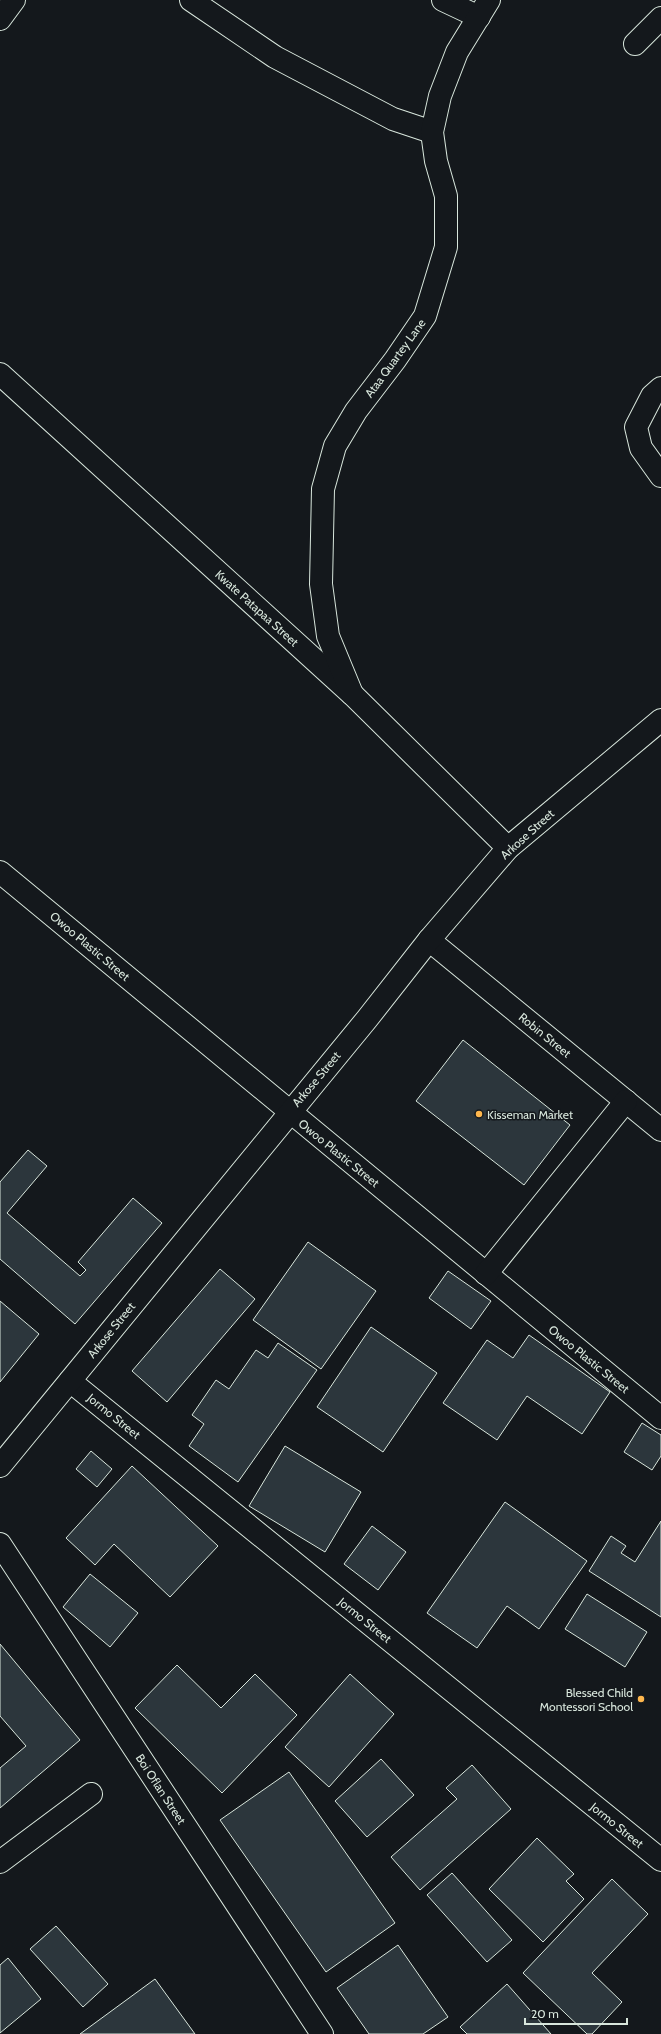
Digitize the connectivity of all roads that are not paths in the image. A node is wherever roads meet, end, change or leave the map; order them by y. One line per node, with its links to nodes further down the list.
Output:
1 (14, 0): 6 (street)
2 (191, 0): 8 (street)
3 (444, 0): 4 (street)
4 (484, 8): 8 (street, Ataa Quartey Lane)
5 (661, 18): 7 (street)
6 (0, 19)
7 (635, 44)
8 (432, 132): 12 (street, Ataa Quartey Lane)
9 (0, 374): 12 (street, Kwate Patapaa Street)
10 (661, 388): 11 (street)
11 (661, 476)
12 (352, 694): 14 (street, Kwate Patapaa Street)
13 (661, 720): 14 (street, Arkose Street)
14 (508, 848): 16 (street, Arkose Street)
15 (0, 872): 18 (street, Owoo Plastic Street)
16 (429, 940): 17 (street, Robin Street); 18 (street, Arkose Street)
17 (626, 1101): 19 (street, Robin Street); 20 (street)
18 (289, 1112): 20 (street, Owoo Plastic Street); 21 (street, Arkose Street)
19 (661, 1130)
20 (486, 1274): 22 (street, Owoo Plastic Street)
21 (70, 1381): 23 (street, Arkose Street); 26 (street, Jormo Street)
22 (661, 1418)
23 (0, 1466)
24 (0, 1544): 28 (street, Boi Oflan Street)
25 (91, 1794): 27 (street)
26 (661, 1860)
27 (0, 1862)
28 (322, 2034)

